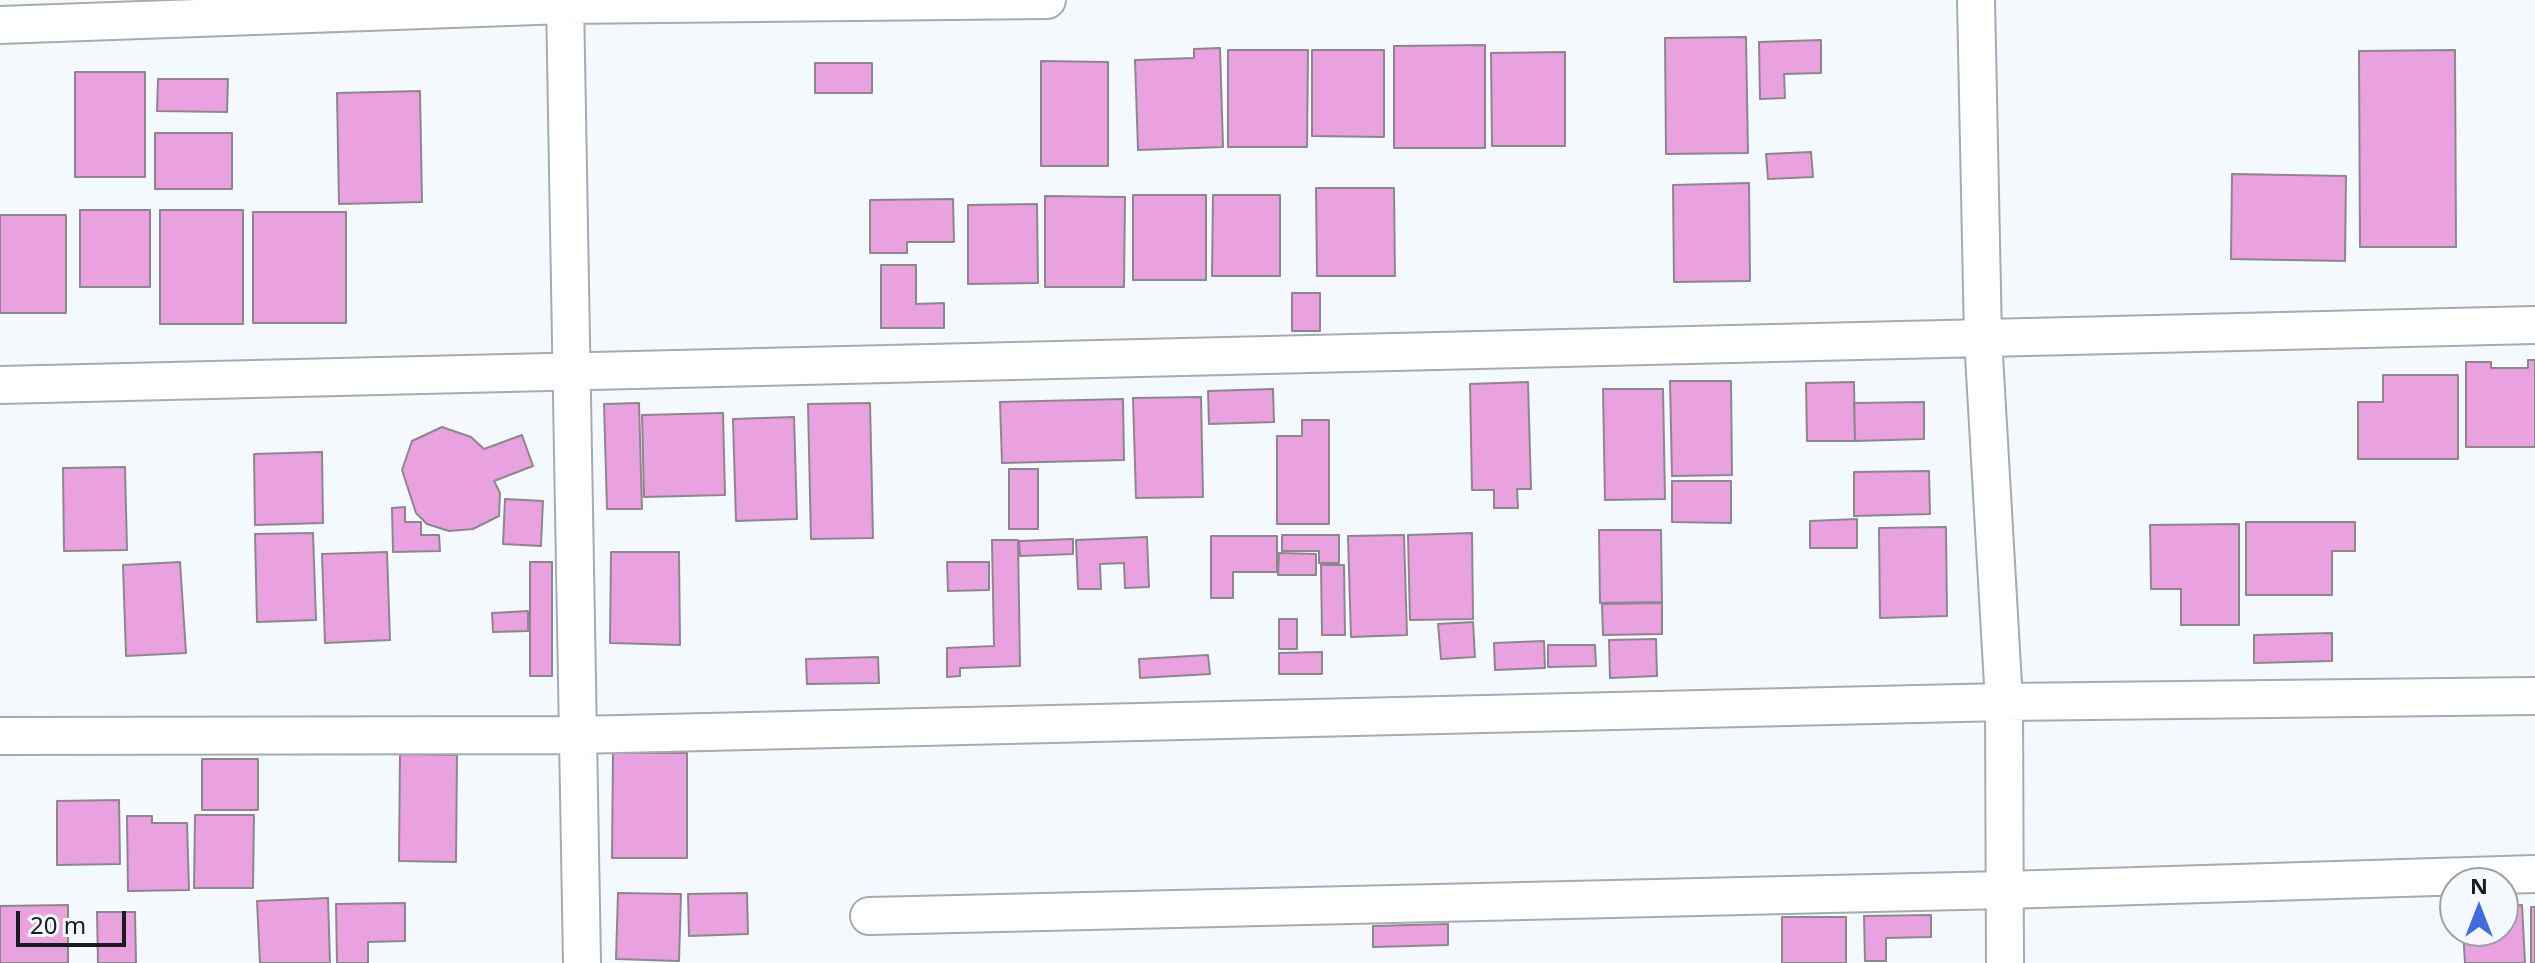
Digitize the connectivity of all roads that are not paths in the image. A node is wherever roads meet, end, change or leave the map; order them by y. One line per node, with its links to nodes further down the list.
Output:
1 (1047, 0): 3 (street)
2 (1976, 0): 6 (street)
3 (565, 3): 4 (street); 7 (street)
4 (0, 25)
5 (2535, 325): 6 (street)
6 (1983, 338): 7 (street); 10 (street)
7 (572, 371): 8 (street); 11 (street)
8 (0, 385)
9 (2535, 696): 10 (street)
10 (2004, 702): 11 (street); 14 (street)
11 (576, 735): 12 (street); 16 (street)
12 (0, 736)
13 (2535, 874): 14 (street)
14 (2005, 890): 15 (street); 17 (street)
15 (869, 916)
16 (582, 963)
17 (2005, 963)

